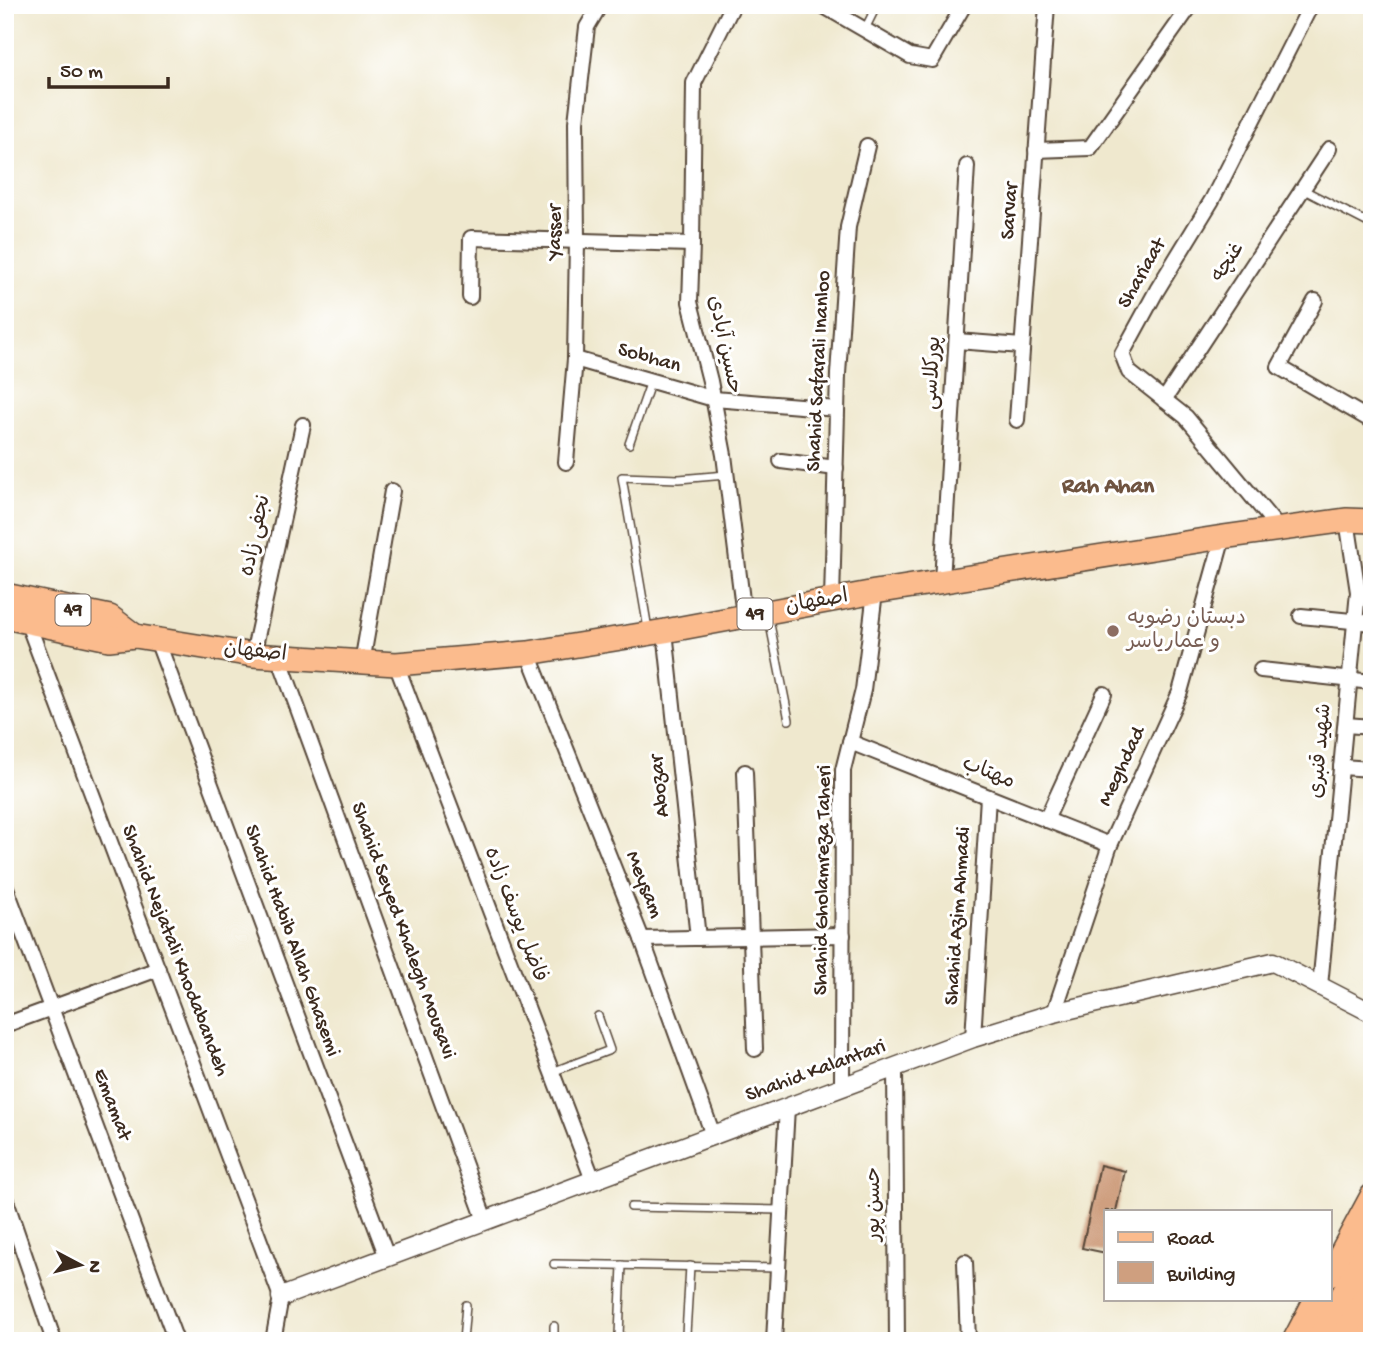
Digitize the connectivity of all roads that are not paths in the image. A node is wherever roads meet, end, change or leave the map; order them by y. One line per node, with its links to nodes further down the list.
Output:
1 (600, 5): 16 (street, Yasser)
2 (733, 5): 17 (street, حسین آبادی)
3 (822, 5): 9 (street)
4 (877, 5): 9 (lane)
5 (964, 5): 9 (street)
6 (1047, 5): 12 (street, Sarvar)
7 (1191, 5): 12 (street)
8 (1311, 5): 25 (street, Shariaat)
9 (864, 30)
10 (867, 146): 26 (street, Shahid Safarali Inanloo)
11 (1329, 149): 14 (street, غنچه)
12 (1036, 150): 21 (street, Sarvar)
13 (967, 166): 20 (street, پورکلاسی)
14 (1302, 189): 15 (lane); 25 (street, غنچه)
15 (1372, 225)
16 (577, 241): 17 (street); 18 (street); 22 (street, Yasser)
17 (692, 244): 24 (street, حسین آبادی)
18 (470, 298)
19 (1315, 302): 28 (street)
20 (957, 341): 21 (street); 40 (street, پورکلاسی)
21 (1022, 346): 27 (street, Sarvar)
22 (575, 359): 23 (street, Sobhan); 32 (street, Yasser)
23 (651, 381): 24 (street, Sobhan); 30 (lane)
24 (714, 399): 26 (street, Sobhan); 34 (street, حسین آبادی)
25 (1164, 400): 38 (street, Shariaat)
26 (837, 409): 33 (street, Shahid Safarali Inanloo)
27 (1017, 420)
28 (1372, 421)
29 (303, 425): 53 (street, نجفی زاده)
30 (629, 444)
31 (781, 461): 33 (street)
32 (566, 463)
33 (836, 468): 43 (street, Shahid Safarali Inanloo)
34 (726, 475): 45 (street, حسین آبادی); 50 (lane)
35 (392, 491): 55 (street)
36 (1347, 520): 37 (main road, اصفهان / 49); 38 (main road, اصفهان / 49); 48 (street, شهید قنبری)
37 (1372, 521)
38 (1279, 529): 39 (main road, اصفهان / 49)
39 (1223, 537): 40 (main road, اصفهان / 49); 70 (street, Meghdad)
40 (942, 581): 41 (main road, اصفهان / 49)
41 (875, 592): 43 (main road, اصفهان / 49); 64 (street, Shahid Gholamreza Taheri)
42 (5, 596): 51 (main road, اصفهان / 49)
43 (832, 600): 44 (main road, اصفهان / 49)
44 (767, 612): 45 (main road, اصفهان / 49); 61 (lane)
45 (744, 616): 50 (main road, اصفهان / 49)
46 (1301, 616): 48 (street)
47 (16, 619): 51 (main road, اصفهان / 49); 76 (street, Shahid Nejatali Khodabandeh)
48 (1355, 621): 49 (street); 58 (street, شهید قنبری)
49 (1372, 623)
50 (657, 632): 52 (main road, اصفهان / 49); 74 (street, Abozar)
51 (146, 638): 53 (main road, اصفهان / 49); 97 (street, Shahid Habib Allah Ghasemi)
52 (528, 653): 56 (main road, اصفهان / 49); 75 (street, Meysam)
53 (253, 655): 54 (main road, اصفهان / 49)
54 (279, 657): 55 (main road, اصفهان / 49); 95 (street, Shahid Seyed Khalegh Mousavi)
55 (362, 663): 56 (main road, اصفهان / 49)
56 (396, 664): 86 (street, فاضل یوسف زاده)
57 (1261, 670): 58 (street)
58 (1349, 680): 59 (street); 62 (street, شهید قنبری)
59 (1372, 682)
60 (1104, 694): 69 (street)
61 (789, 720)
62 (1346, 725): 63 (street); 65 (street, شهید قنبری)
63 (1372, 727)
64 (850, 742): 68 (street, مهتاب); 72 (street, Shahid Gholamreza Taheri)
65 (1341, 767): 66 (street); 77 (street, شهید قنبری)
66 (1372, 769)
67 (746, 772): 73 (street)
68 (988, 797): 69 (street, مهتاب); 83 (street, Shahid Azim Ahmadi)
69 (1046, 820): 70 (street, مهتاب)
70 (1110, 845): 79 (street, Meghdad)
71 (5, 885): 78 (street, Emamat)
72 (843, 935): 73 (street); 87 (street, Shahid Gholamreza Taheri)
73 (752, 937): 74 (street); 84 (street)
74 (698, 938): 75 (street)
75 (642, 939): 89 (street, Meysam)
76 (158, 969): 78 (street); 105 (street, Shahid Nejatali Khodabandeh)
77 (1320, 986): 79 (street, Shahid Kalantari); 80 (street, Shahid Kalantari)
78 (52, 1008): 82 (street); 113 (street, Emamat)
79 (1054, 1013): 83 (street, Shahid Kalantari)
80 (1372, 1013)
81 (598, 1016): 86 (lane)
82 (5, 1025)
83 (972, 1038): 85 (street, Shahid Kalantari)
84 (755, 1049)
85 (895, 1067): 87 (street, Shahid Kalantari); 118 (street, حسن پور)
86 (552, 1072): 90 (street, فاضل یوسف زاده)
87 (842, 1087): 88 (street, Shahid Kalantari)
88 (787, 1107): 89 (street, Shahid Kalantari); 94 (street)
89 (713, 1135): 90 (street, Shahid Kalantari)
90 (593, 1180): 95 (street, Shahid Kalantari)
91 (1372, 1196): 103 (main road)
92 (5, 1198): 112 (street)
93 (631, 1207): 94 (lane)
94 (781, 1210): 102 (street)
95 (485, 1220): 97 (street, Shahid Kalantari)
96 (1372, 1240): 121 (main road)
97 (387, 1257): 105 (street, Shahid Kalantari)
98 (965, 1262): 119 (street)
99 (554, 1264): 100 (lane)
100 (622, 1265): 101 (lane); 111 (lane)
101 (690, 1266): 102 (lane); 110 (lane)
102 (777, 1268): 117 (street)
103 (1332, 1270)
104 (1372, 1285): 122 (main road)
105 (281, 1297): 114 (street)
106 (1315, 1300): 120 (main road)
107 (466, 1305): 115 (lane)
108 (1372, 1322): 123 (main road)
109 (554, 1326): 116 (lane)
110 (686, 1334)
111 (619, 1335)
112 (54, 1341)
113 (176, 1341)
114 (273, 1341)
115 (463, 1341)
116 (554, 1341)
117 (774, 1341)
118 (897, 1341)
119 (968, 1341)
120 (1294, 1341)
121 (1318, 1341)
122 (1341, 1341)
123 (1362, 1341)

